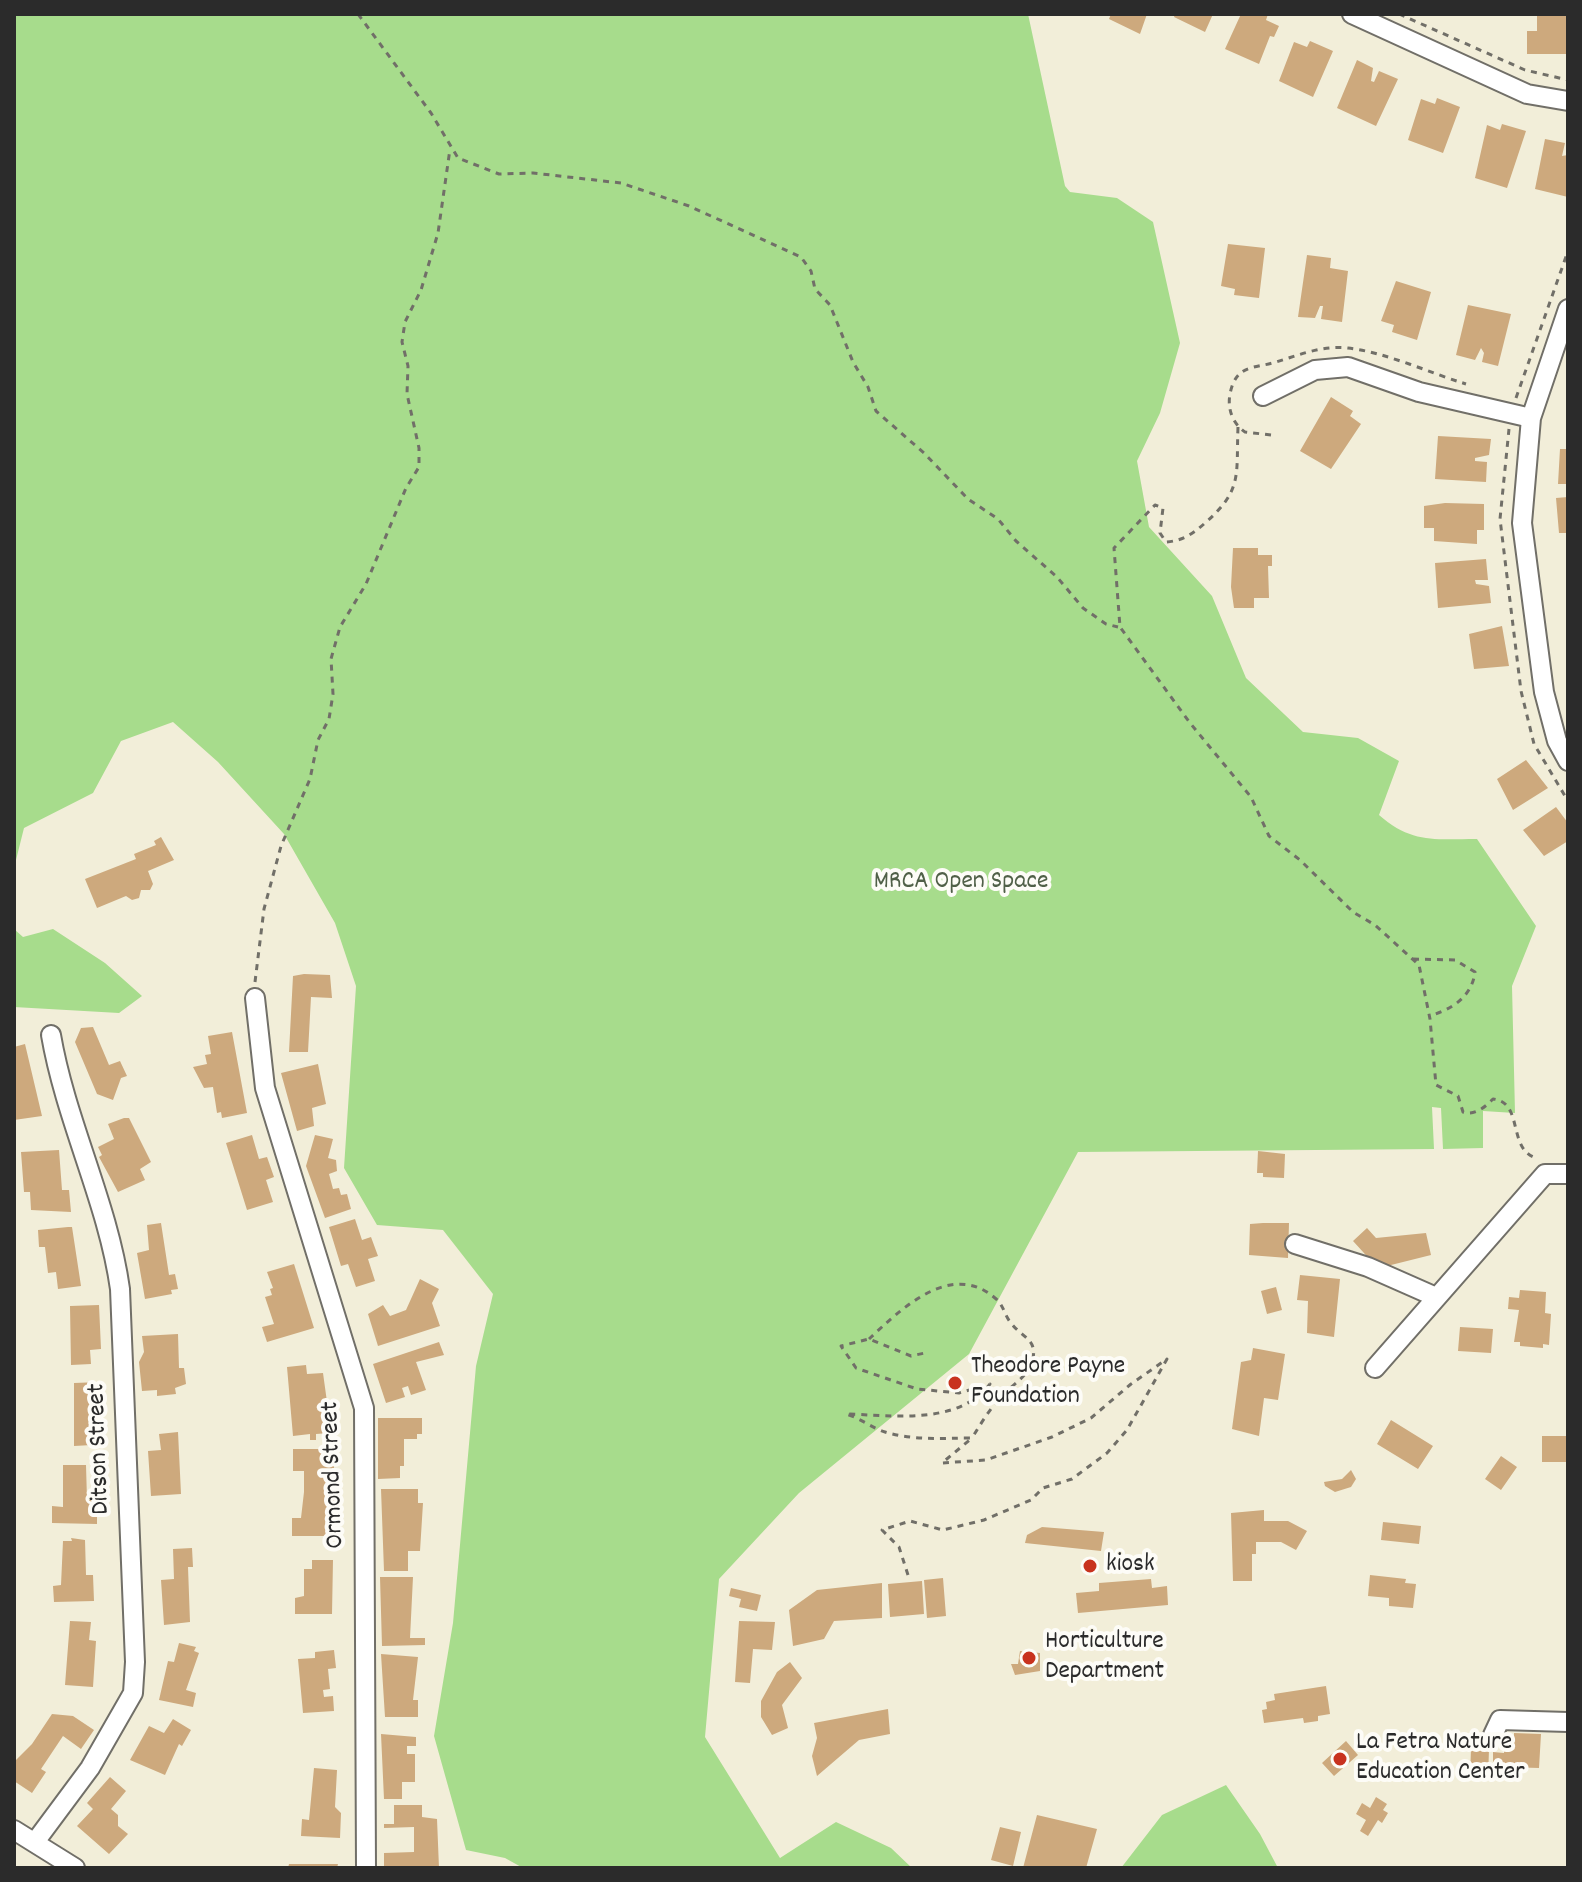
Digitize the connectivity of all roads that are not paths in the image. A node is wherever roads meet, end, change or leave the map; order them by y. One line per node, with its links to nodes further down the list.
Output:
1 (1352, 14): 2 (street)
2 (1568, 101)
3 (1568, 309): 5 (street)
4 (1263, 396): 5 (street)
5 (1531, 418): 6 (street)
6 (1568, 761)
7 (255, 998): 18 (street, Ormond Street)
8 (51, 1035): 16 (street, Ditson Street)
9 (1568, 1174): 11 (street)
10 (1295, 1244): 11 (street)
11 (1436, 1297): 12 (street)
12 (1375, 1368)
13 (1568, 1722): 14 (street)
14 (1493, 1735)
15 (14, 1830): 16 (street)
16 (35, 1842): 17 (street)
17 (75, 1868)
18 (366, 1868)

